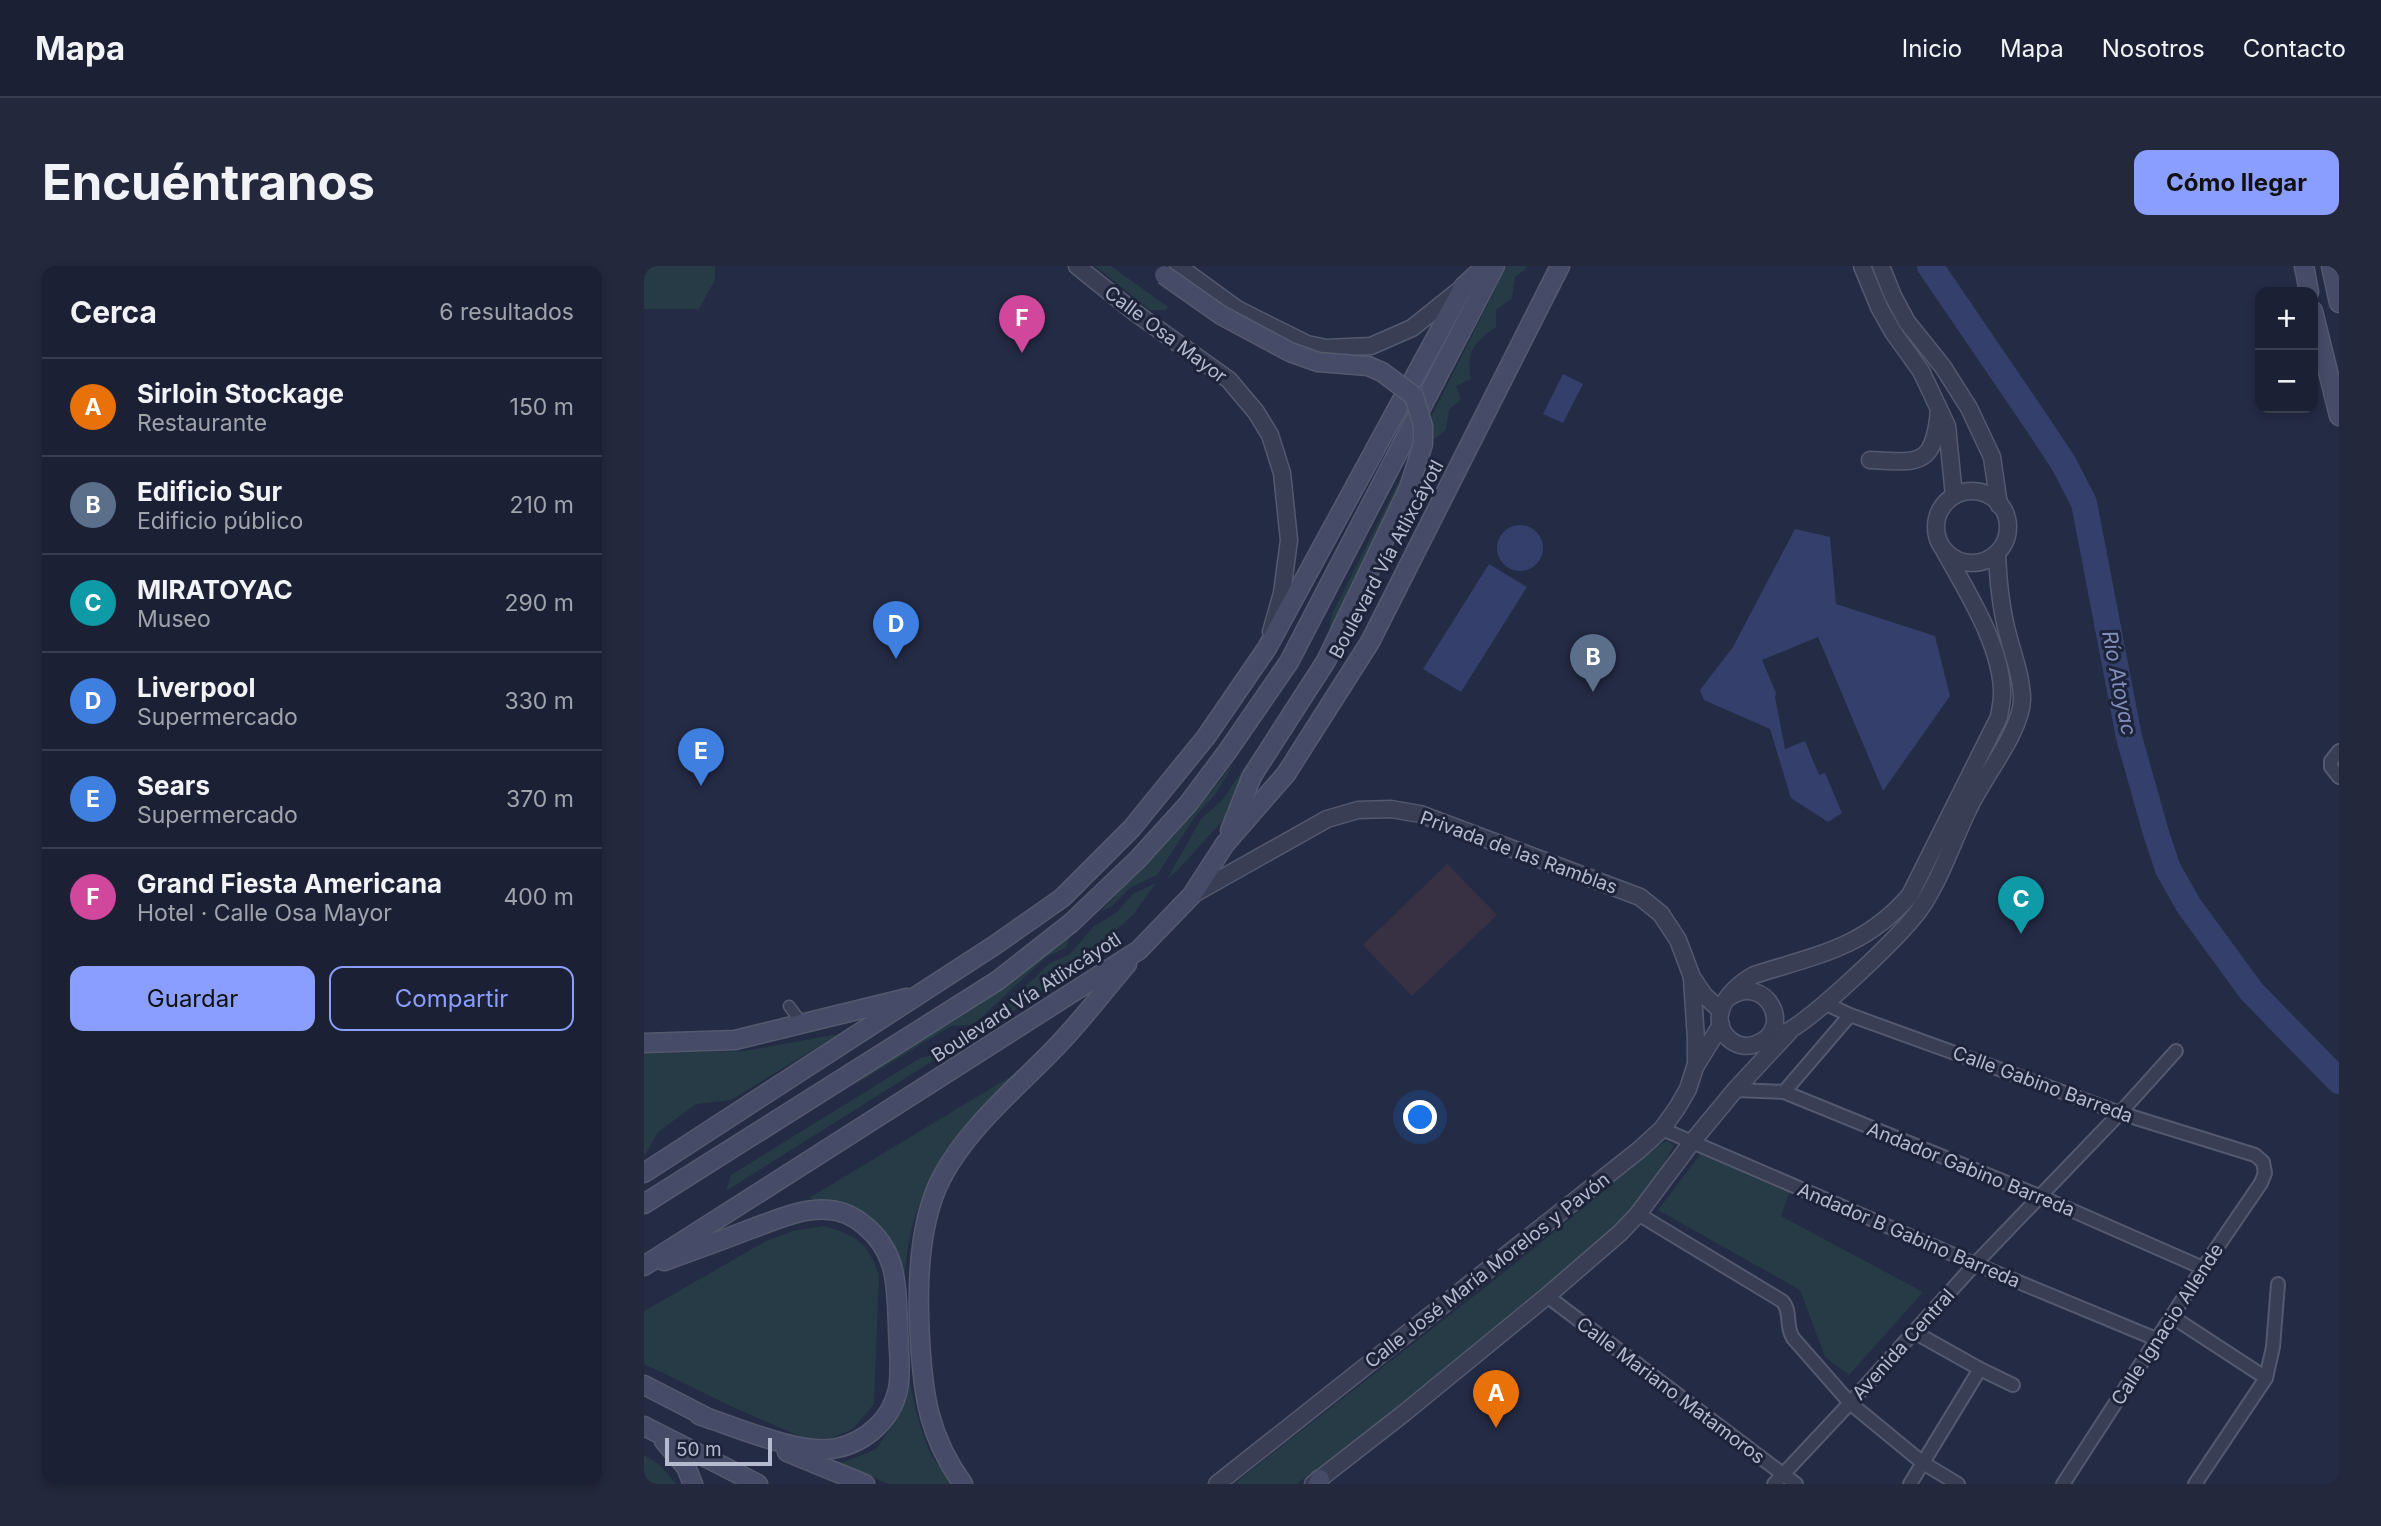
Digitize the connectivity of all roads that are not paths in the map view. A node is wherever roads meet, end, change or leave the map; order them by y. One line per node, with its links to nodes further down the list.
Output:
1 (1077, 266): 21 (street, Calle Osa Mayor)
2 (1486, 266): 10 (main road)
3 (1495, 266): 48 (main road, Boulevard Vía Atlixcáyotl)
4 (1560, 266): 24 (main road, Boulevard Vía Atlixcáyotl)
5 (1862, 266): 14 (street)
6 (1881, 266): 18 (street)
7 (2304, 266): 11 (main road)
8 (2332, 266): 12 (main road)
9 (1165, 269): 10 (street); 24 (main road, bridge)
10 (1464, 286): 21 (main road)
11 (2308, 287)
12 (2339, 303)
13 (2318, 331): 15 (main road)
14 (1940, 408): 16 (street); 17 (street)
15 (2339, 416)
16 (1870, 460)
17 (1954, 496): 18 (street); 19 (street)
18 (1999, 505): 20 (street)
19 (1945, 552): 20 (street); 31 (street, Calle José María Morelos y Pavón)
20 (1997, 553): 29 (street)
21 (1267, 648): 28 (main road)
22 (2339, 751): 23 (street)
23 (2339, 777)
24 (1225, 844): 25 (main road, Boulevard Vía Atlixcáyotl)
25 (1192, 895): 26 (main road, Boulevard Vía Atlixcáyotl); 27 (street, Privada de las Ramblas)
26 (1139, 950): 51 (main road, Boulevard Vía Atlixcáyotl); 72 (main road)
27 (1692, 977): 31 (street, Privada de las Ramblas); 39 (street)
28 (921, 995): 36 (main road); 46 (main road)
29 (1824, 1003): 32 (street, Calle Gabino Barreda); 34 (street)
30 (789, 1006): 33 (street)
31 (1723, 1011): 35 (street); 35 (street); 39 (street, Calle José María Morelos y Pavón)
32 (1850, 1015): 41 (street); 42 (street, Calle Gabino Barreda)
33 (798, 1018)
34 (1789, 1032): 35 (street); 38 (street)
35 (1766, 1039): 38 (street)
36 (644, 1043)
37 (2176, 1051): 42 (street, Avenida Central)
38 (1761, 1060): 40 (street)
39 (1695, 1068): 43 (street, Calle José María Morelos y Pavón)
40 (1735, 1090): 41 (street, Andador Gabino Barreda); 44 (street)
41 (1784, 1092): 47 (street, Andador Gabino Barreda)
42 (2120, 1112): 45 (street, Calle Gabino Barreda); 47 (street, Avenida Central)
43 (1662, 1129): 44 (street, Andador B Gabino Barreda); 73 (street, Calle José María Morelos y Pavón)
44 (1692, 1142): 49 (street); 50 (street, Andador B Gabino Barreda)
45 (2263, 1162): 52 (street, Calle Ignacio Allende)
46 (644, 1172)
47 (2039, 1196): 50 (street, Avenida Central); 52 (street, Andador Gabino Barreda)
48 (644, 1204)
49 (1638, 1214): 54 (street); 62 (street)
50 (1975, 1264): 56 (street, Avenida Central); 57 (street, Andador B Gabino Barreda)
51 (644, 1267): 63 (main road)
52 (2203, 1268): 55 (street, Calle Ignacio Allende)
53 (2278, 1284): 59 (street)
54 (1547, 1296): 67 (street, Calle Mariano Matamoros); 68 (street)
55 (2171, 1316): 57 (street, Calle Ignacio Allende); 59 (street)
56 (1914, 1332): 58 (street); 62 (street, Avenida Central)
57 (2156, 1339): 77 (street, Calle Ignacio Allende)
58 (1980, 1369): 61 (street); 66 (street)
59 (2266, 1378): 78 (street)
60 (644, 1385): 63 (main road)
61 (2013, 1385)
62 (1850, 1404): 66 (street); 67 (street, Avenida Central)
63 (699, 1415): 71 (main road)
64 (644, 1426): 65 (main road)
65 (660, 1436): 69 (main road); 70 (main road)
66 (1923, 1463): 75 (street); 76 (street)
67 (1778, 1479): 74 (street, Calle Mariano Matamoros)
68 (1317, 1482)
69 (693, 1484)
70 (758, 1484)
71 (865, 1484)
72 (963, 1484)
73 (1217, 1484)
74 (1796, 1484)
75 (1910, 1484)
76 (1958, 1484)
77 (2063, 1484)
78 (2195, 1484)

